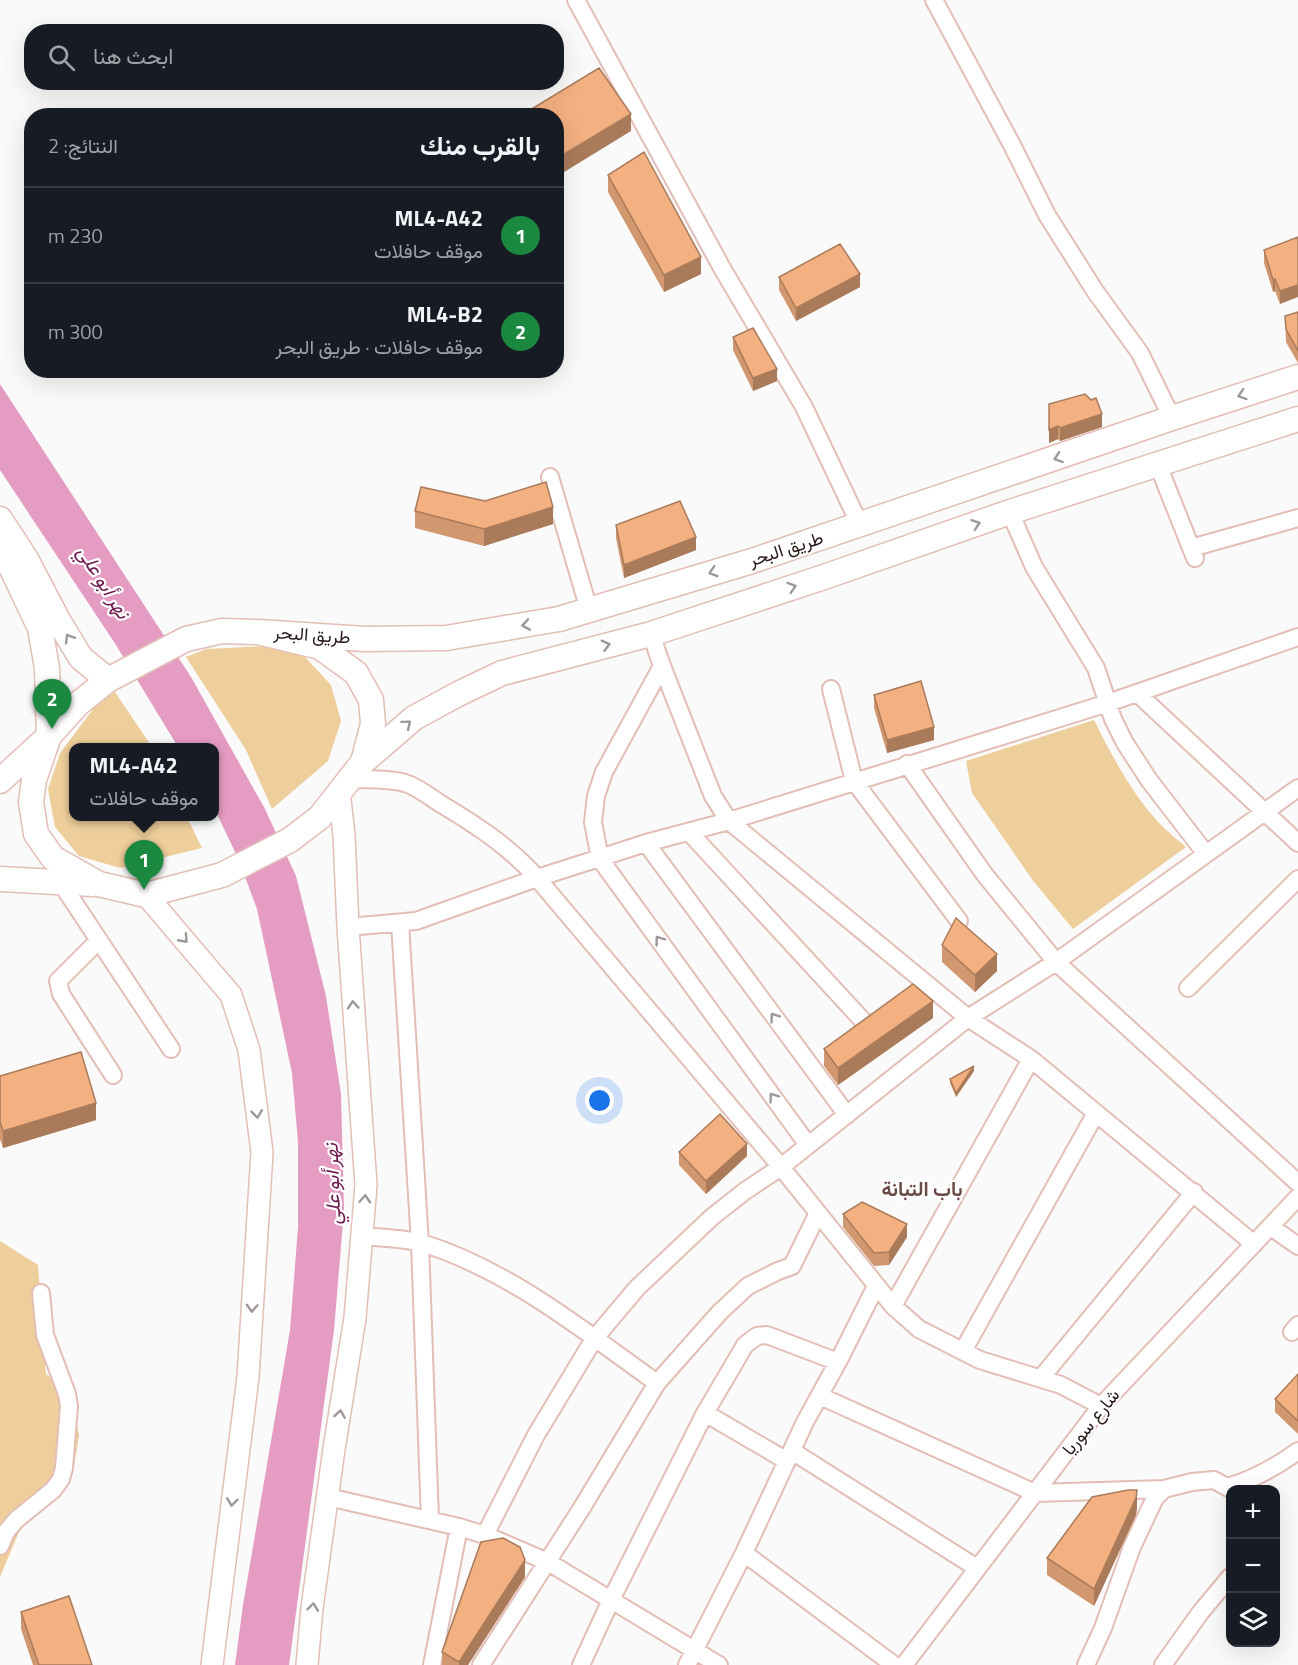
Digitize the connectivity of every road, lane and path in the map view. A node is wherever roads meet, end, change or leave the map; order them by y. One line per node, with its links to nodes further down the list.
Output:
1 (576, 0): 11 (street)
2 (934, 0): 4 (street)
3 (1298, 378): 4 (highway, طريق البحر, one-way to 4)
4 (1172, 418): 11 (highway, طريق البحر, one-way to 11)
5 (1298, 418): 6 (highway)
6 (1158, 465): 8 (highway); 9 (street)
7 (550, 477): 13 (street)
8 (1010, 512): 15 (highway, one-way to 8); 21 (street)
9 (1298, 518)
10 (0, 519): 18 (highway, one-way to 10)
11 (860, 525): 13 (highway, طريق البحر, one-way to 13)
12 (0, 551): 22 (highway)
13 (589, 610): 14 (highway, طريق البحر, one-way to 14)
14 (258, 632): 18 (highway); 24 (highway)
15 (651, 633): 17 (street); 24 (highway, one-way to 15)
16 (1298, 637): 20 (street)
17 (662, 666): 29 (street); 34 (street)
18 (108, 680): 22 (highway)
19 (831, 689): 26 (street)
20 (1137, 693): 21 (street); 28 (street)
21 (1108, 703): 23 (street); 33 (street)
22 (49, 736): 25 (highway); 39 (highway)
23 (906, 765): 26 (street); 45 (street)
24 (350, 778): 35 (street); 40 (highway); 43 (main road)
25 (0, 781)
26 (854, 781): 29 (street); 41 (street)
27 (1298, 788): 28 (street)
28 (1265, 812): 32 (street); 33 (street)
29 (729, 821): 30 (street); 47 (street)
30 (689, 832): 31 (street); 48 (street)
31 (646, 843): 34 (street); 53 (street, one-way to 31)
32 (1298, 843)
33 (1206, 854): 45 (street)
34 (600, 859): 35 (street); 54 (street, one-way to 34)
35 (537, 878): 42 (street); 55 (street)
36 (0, 879): 38 (highway)
37 (1298, 879): 46 (street)
38 (61, 883): 39 (highway); 44 (street)
39 (99, 884): 40 (highway)
40 (146, 895): 93 (main road, one-way to 93)
41 (959, 921)
42 (400, 923): 43 (street); 62 (street)
43 (348, 927): 61 (main road, one-way to 43)
44 (99, 940): 49 (street); 51 (street)
45 (1056, 962): 47 (street); 56 (street)
46 (1188, 988)
47 (968, 1018): 50 (street); 53 (street)
48 (865, 1023)
49 (171, 1049)
50 (1031, 1059): 52 (street); 67 (street)
51 (113, 1075)
52 (1096, 1113): 57 (street); 69 (street)
53 (847, 1115): 54 (street)
54 (808, 1145): 55 (street)
55 (781, 1167): 59 (street); 68 (street)
56 (1298, 1183)
57 (1194, 1192): 63 (street); 71 (street)
58 (1298, 1197): 60 (street, شارع سوريا)
59 (818, 1213): 65 (street); 72 (street)
60 (1271, 1227): 63 (street, شارع سوريا); 64 (street)
61 (363, 1236): 62 (street); 82 (main road, one-way to 61)
62 (420, 1243): 68 (street); 83 (street)
63 (1254, 1244): 74 (street, شارع سوريا)
64 (1298, 1246)
65 (876, 1286): 67 (street); 70 (street)
66 (41, 1293): 86 (street)
67 (893, 1306): 69 (street)
68 (594, 1339): 72 (street); 85 (street)
69 (963, 1351): 71 (street)
70 (838, 1362): 73 (street); 75 (street)
71 (1041, 1378): 74 (street)
72 (657, 1383): 88 (street)
73 (820, 1396): 77 (street); 81 (street)
74 (1101, 1406): 81 (street, شارع سوريا)
75 (705, 1413): 77 (street); 91 (street)
76 (1298, 1451): 78 (street)
77 (790, 1456): 87 (street); 89 (street)
78 (1237, 1485)
79 (1226, 1486): 80 (street)
80 (1164, 1489): 81 (street); 102 (street)
81 (1035, 1493): 89 (street, شارع سوريا)
82 (328, 1497): 83 (street); 94 (main road, one-way to 82)
83 (430, 1521): 84 (street)
84 (459, 1527): 85 (street); 95 (street)
85 (485, 1535): 88 (street)
86 (0, 1546)
87 (744, 1553): 92 (street); 100 (street)
88 (548, 1562): 91 (street); 96 (street)
89 (977, 1568): 101 (street, شارع سوريا)
90 (1226, 1582): 103 (street)
91 (611, 1600): 92 (street); 97 (street)
92 (696, 1650): 98 (street); 99 (street)
93 (212, 1665)
94 (307, 1665)
95 (432, 1665)
96 (481, 1665)
97 (581, 1665)
98 (687, 1665)
99 (718, 1665)
100 (894, 1665)
101 (904, 1665)
102 (1086, 1665)
103 (1163, 1665)

